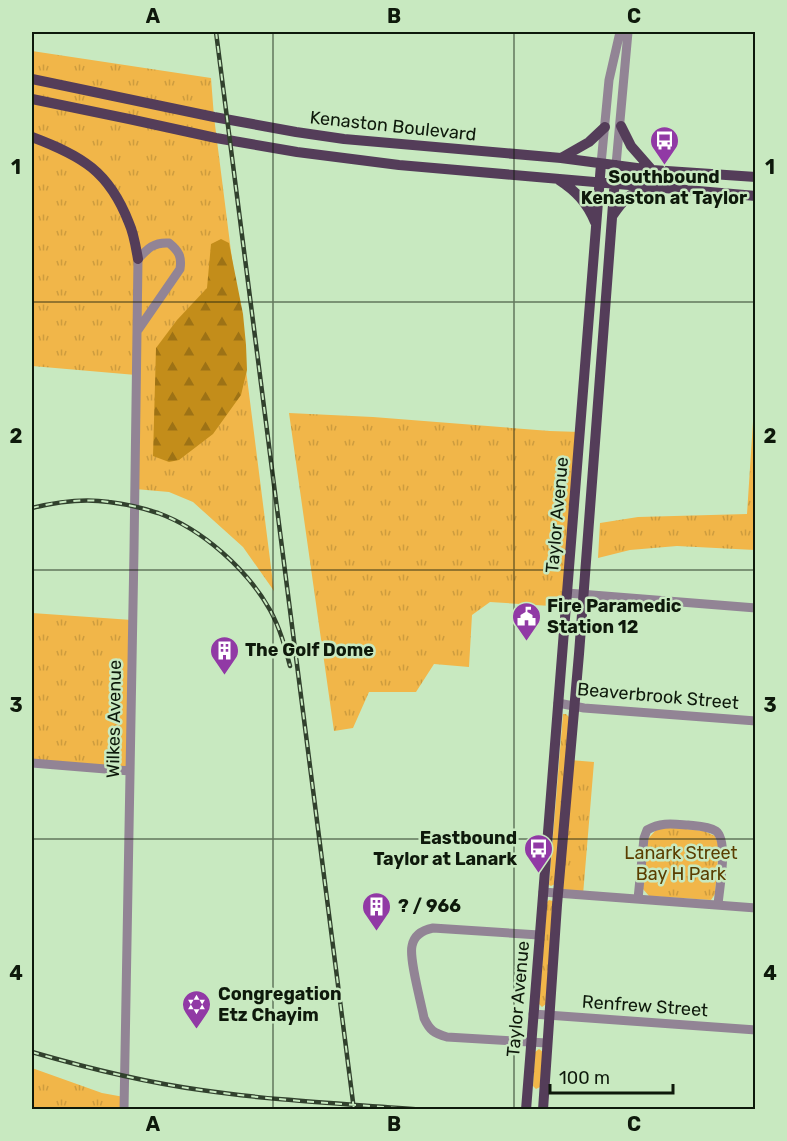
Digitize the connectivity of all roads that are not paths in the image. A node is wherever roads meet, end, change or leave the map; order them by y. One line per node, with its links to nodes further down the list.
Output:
1 (620, 32): 6 (street, Taylor Avenue)
2 (628, 32): 5 (street, Taylor Avenue)
3 (32, 79): 8 (main road, Kenaston Boulevard)
4 (32, 99): 13 (main road, Kenaston Boulevard)
5 (621, 126): 10 (street, Taylor Avenue); 11 (main road)
6 (605, 128): 8 (main road); 9 (street, Taylor Avenue)
7 (32, 137): 20 (main road)
8 (561, 158): 9 (main road, Kenaston Boulevard)
9 (601, 164): 10 (main road, Kenaston Boulevard); 14 (main road, Taylor Avenue)
10 (616, 165): 11 (main road, Kenaston Boulevard); 15 (main road, Taylor Avenue)
11 (652, 170): 12 (main road, Kenaston Boulevard)
12 (756, 177)
13 (557, 179): 14 (main road, Kenaston Boulevard); 19 (main road)
14 (600, 182): 15 (main road, Kenaston Boulevard); 19 (main road, Taylor Avenue)
15 (615, 184): 16 (main road, Kenaston Boulevard); 18 (main road, Taylor Avenue)
16 (650, 187): 17 (main road, Kenaston Boulevard); 18 (main road)
17 (756, 196)
18 (613, 216): 23 (main road, Taylor Avenue)
19 (596, 225): 22 (main road, Taylor Avenue)
20 (138, 260): 21 (street, Wilkes Avenue); 21 (street)
21 (138, 330): 29 (street, Wilkes Avenue)
22 (567, 593): 23 (street); 25 (main road, Taylor Avenue)
23 (583, 594): 24 (street); 26 (main road, Taylor Avenue)
24 (756, 608)
25 (558, 703): 26 (street, Beaverbrook Street); 30 (main road, Taylor Avenue)
26 (574, 707): 27 (street, Beaverbrook Street); 31 (main road, Taylor Avenue)
27 (756, 721)
28 (32, 764): 29 (street)
29 (130, 771): 41 (street, Wilkes Avenue)
30 (543, 892): 31 (street); 35 (main road, Taylor Avenue)
31 (559, 893): 32 (street); 37 (main road, Taylor Avenue)
32 (638, 899): 33 (street); 33 (street)
33 (718, 905): 34 (street)
34 (756, 908)
35 (539, 935): 36 (main road, Taylor Avenue); 39 (street)
36 (533, 1014): 37 (street, Renfrew Street); 39 (main road, Taylor Avenue)
37 (550, 1015): 38 (street, Renfrew Street); 40 (main road, Taylor Avenue)
38 (756, 1030)
39 (531, 1042): 40 (street); 42 (main road, Taylor Avenue)
40 (547, 1043): 43 (main road, Taylor Avenue)
41 (124, 1110)
42 (526, 1110)
43 (543, 1110)

